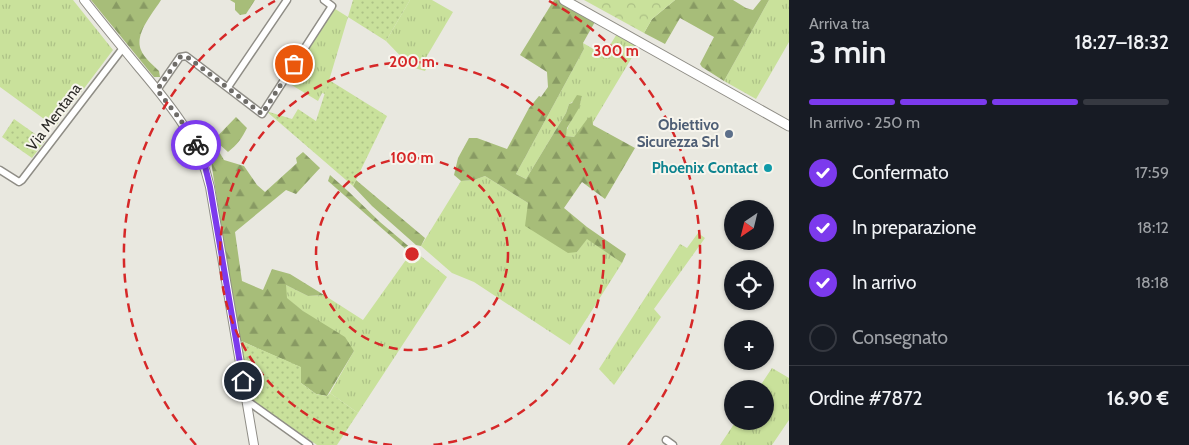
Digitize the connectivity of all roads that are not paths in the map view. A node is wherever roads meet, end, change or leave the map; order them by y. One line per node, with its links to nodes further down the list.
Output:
1 (84, 0): 5 (street)
2 (287, 0): 6 (street)
3 (324, 0): 6 (street)
4 (564, 0): 8 (main road)
5 (123, 48): 7 (street); 9 (street, Via Mentana)
6 (228, 87): 7 (street)
7 (157, 90): 10 (street)
8 (789, 126)
9 (0, 170)
10 (246, 400): 12 (street); 13 (street)
11 (666, 440): 14 (street)
12 (254, 445)
13 (308, 445)
14 (673, 445)

